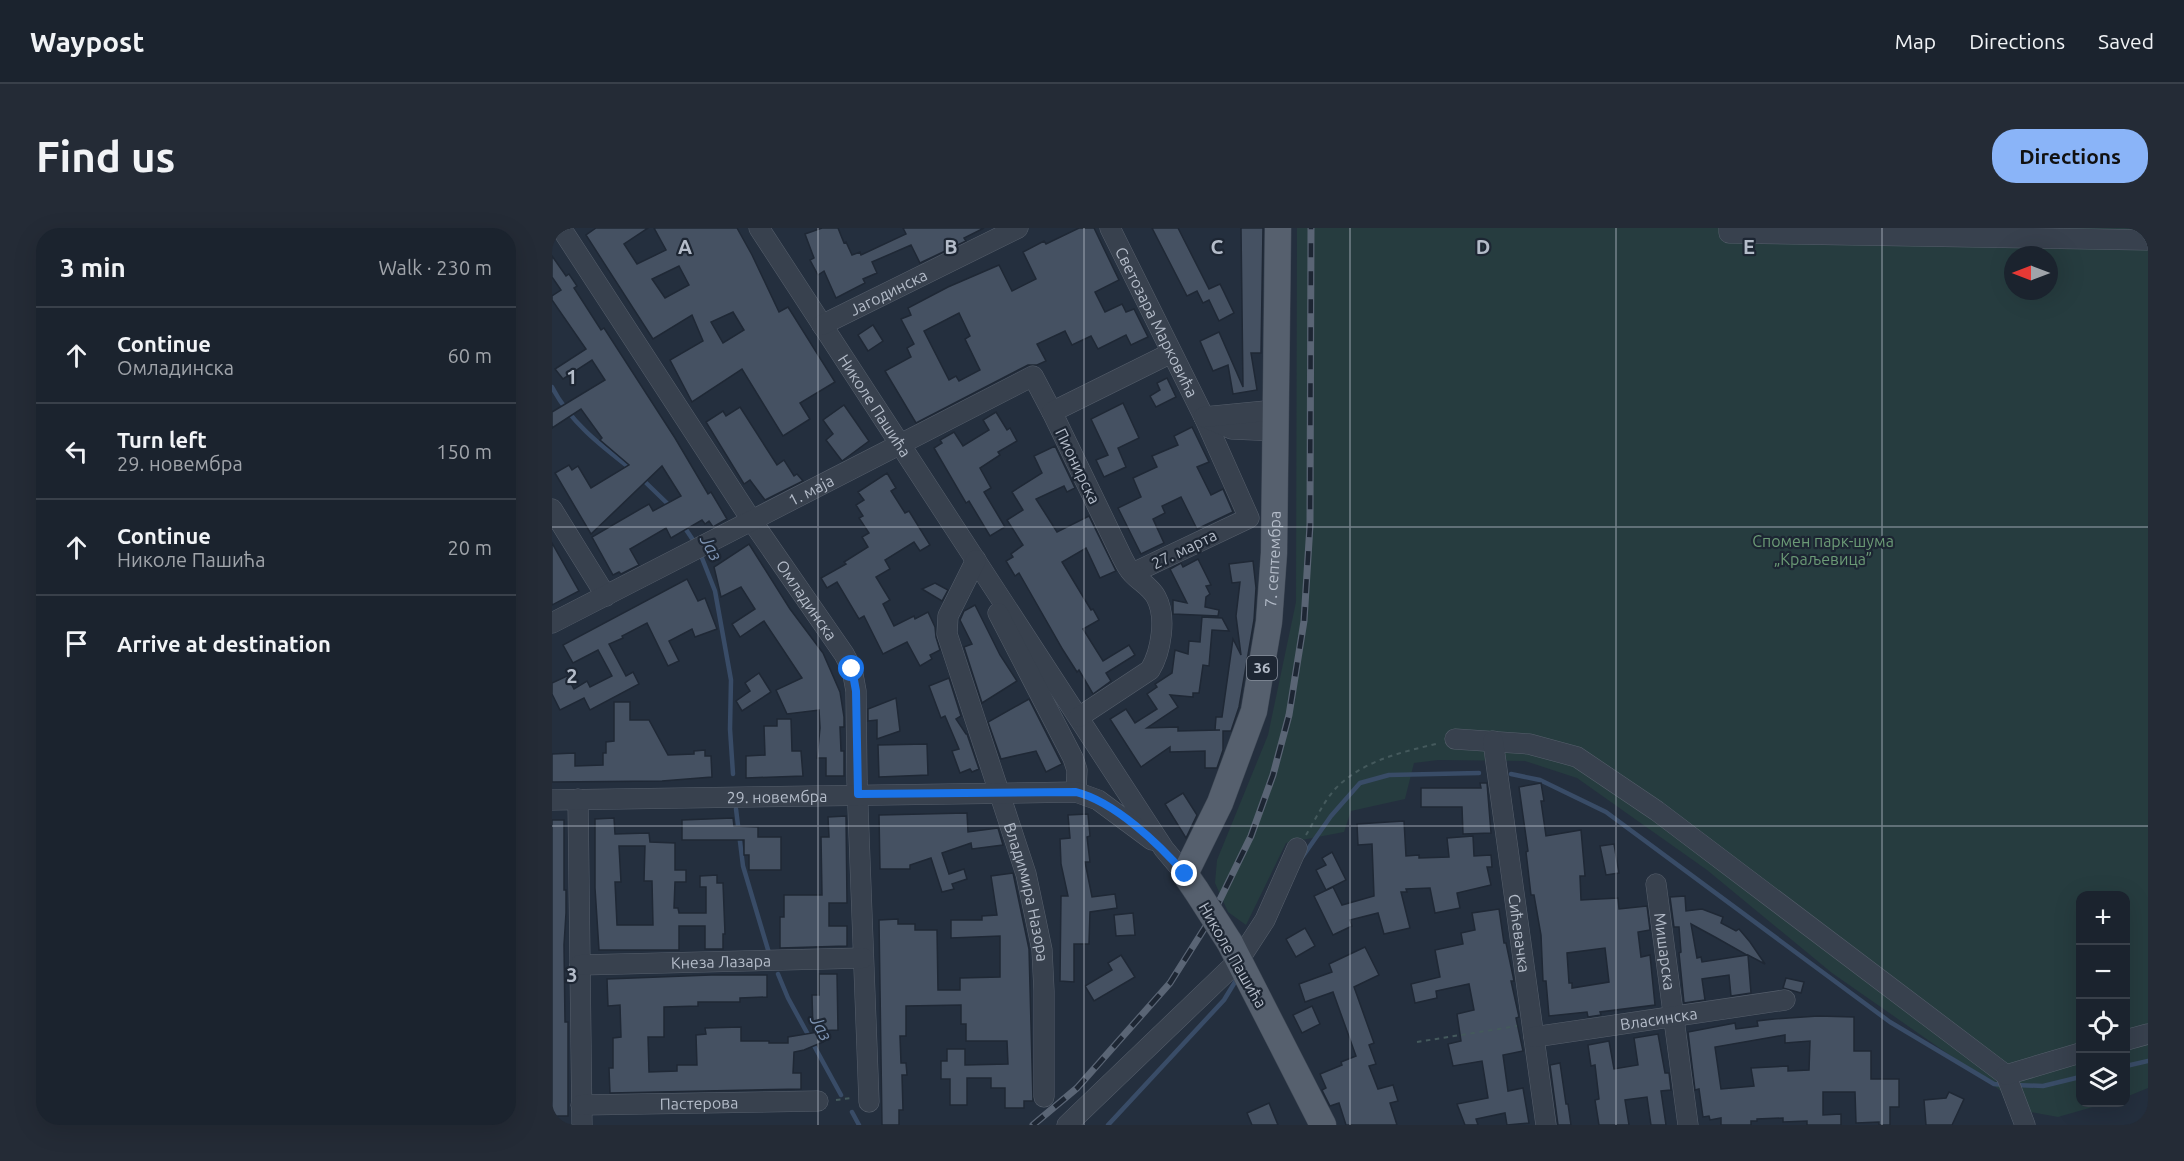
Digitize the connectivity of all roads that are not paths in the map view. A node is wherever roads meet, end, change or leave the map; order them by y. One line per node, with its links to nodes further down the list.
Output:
1 (561, 228): 16 (street, Омладинска)
2 (759, 228): 8 (street, Николе Пашића)
3 (1018, 228): 8 (street, Јагодинска)
4 (1110, 228): 9 (street, Светозара Марковића)
5 (1278, 228): 12 (main road, 7. септембра / 36)
6 (1730, 228): 7 (street)
7 (2148, 240)
8 (822, 325): 13 (street, Николе Пашића)
9 (1172, 353): 10 (street, Пионирска); 11 (street, Светозара Марковића)
10 (1052, 412): 13 (street, 1. маја); 18 (street, Пионирска)
11 (1204, 417): 12 (street, Светозара Марковића); 15 (street, Светозара Марковића)
12 (1275, 421): 32 (main road, 7. септембра / 36)
13 (901, 444): 16 (street, 1. маја); 17 (street, Николе Пашића)
14 (552, 509): 20 (street)
15 (1249, 518): 18 (street, 27. марта)
16 (752, 521): 20 (street, 1. маја); 27 (street, Омладинска)
17 (976, 560): 19 (street, Николе Пашића); 25 (street, Владимира Назора)
18 (1133, 573): 22 (street, 27. марта)
19 (991, 583): 22 (street, Николе Пашића); 26 (street, Николе Пашића)
20 (606, 596): 21 (street, 1. маја)
21 (552, 623)
22 (1079, 717): 31 (street, Николе Пашића)
23 (1455, 739): 24 (street)
24 (1493, 741): 39 (street, Сићевачка); 43 (street)
25 (999, 792): 26 (street, 29. новембра); 27 (street, 29. новембра); 44 (street, Владимира Назора)
26 (1076, 792): 31 (street, 29. новембра)
27 (858, 794): 28 (street, 29. новембра); 34 (street, Омладинска)
28 (578, 799): 29 (street, 29. новембра); 36 (street)
29 (552, 800)
30 (1297, 848): 35 (street)
31 (1164, 849): 32 (street, Николе Пашића)
32 (1191, 882): 35 (main road, Николе Пашића, bridge)
33 (1656, 884): 38 (street, Мишарска)
34 (863, 958): 36 (street, Кнеза Лазара); 45 (street, Омладинска)
35 (1239, 960): 49 (street); 50 (main road, Николе Пашића)
36 (580, 965): 47 (street)
37 (1785, 1000): 38 (street, Власинска)
38 (1673, 1018): 39 (street, Власинска); 52 (street, Мишарска)
39 (1533, 1030): 51 (street, Сићевачка)
40 (2148, 1034): 41 (street)
41 (2130, 1039)
42 (2076, 1054): 43 (street)
43 (2006, 1075): 53 (street)
44 (1044, 1097)
45 (869, 1100)
46 (818, 1101): 47 (street, Пастерова)
47 (581, 1105): 48 (street)
48 (582, 1125)
49 (1067, 1125)
50 (1323, 1125)
51 (1546, 1125)
52 (1688, 1125)
53 (2025, 1125)

